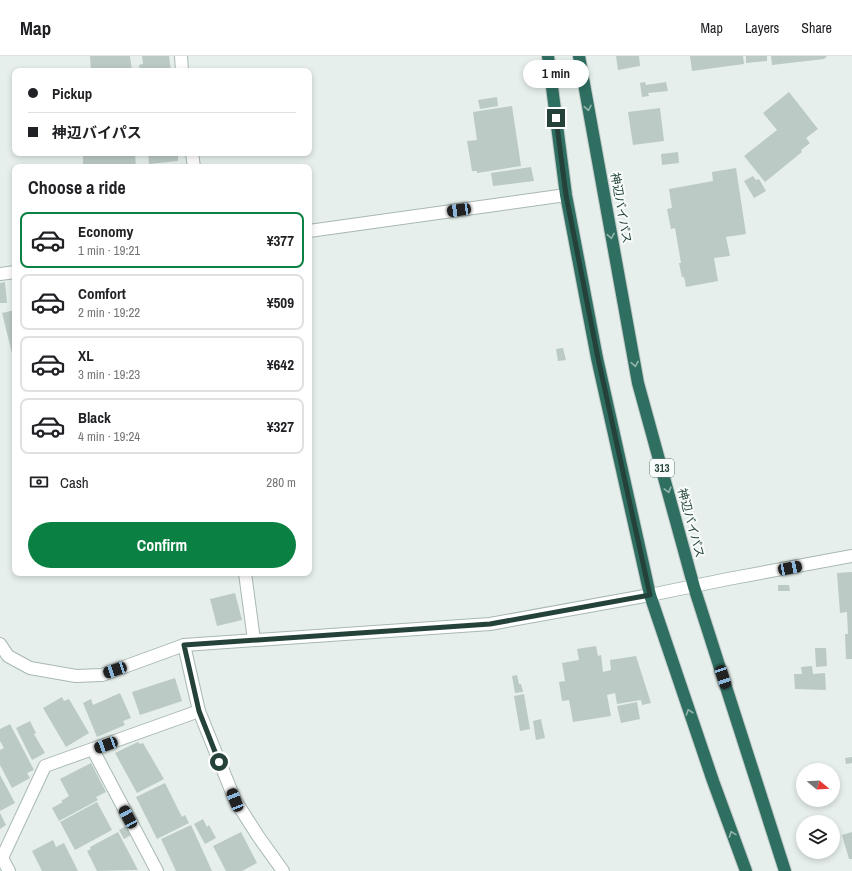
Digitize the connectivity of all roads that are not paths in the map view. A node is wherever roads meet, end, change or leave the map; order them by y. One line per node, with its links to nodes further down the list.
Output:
1 (180, 56): 4 (street)
2 (548, 56): 5 (highway)
3 (579, 56): 11 (highway, 神辺バイパス / 313, one-way to 11)
4 (182, 68)
5 (566, 195): 6 (street); 12 (highway)
6 (312, 231)
7 (12, 272): 8 (street)
8 (0, 274)
9 (852, 556): 11 (street)
10 (245, 576): 13 (street)
11 (694, 587): 12 (street); 22 (highway, 神辺バイパス / 313)
12 (650, 595): 13 (street); 21 (highway, one-way to 12)
13 (254, 640): 15 (street)
14 (0, 644): 15 (street)
15 (184, 645): 16 (street)
16 (199, 711): 17 (street); 20 (street)
17 (93, 750): 18 (street); 19 (street)
18 (9, 871)
19 (157, 871)
20 (283, 871)
21 (746, 871)
22 (785, 871)

